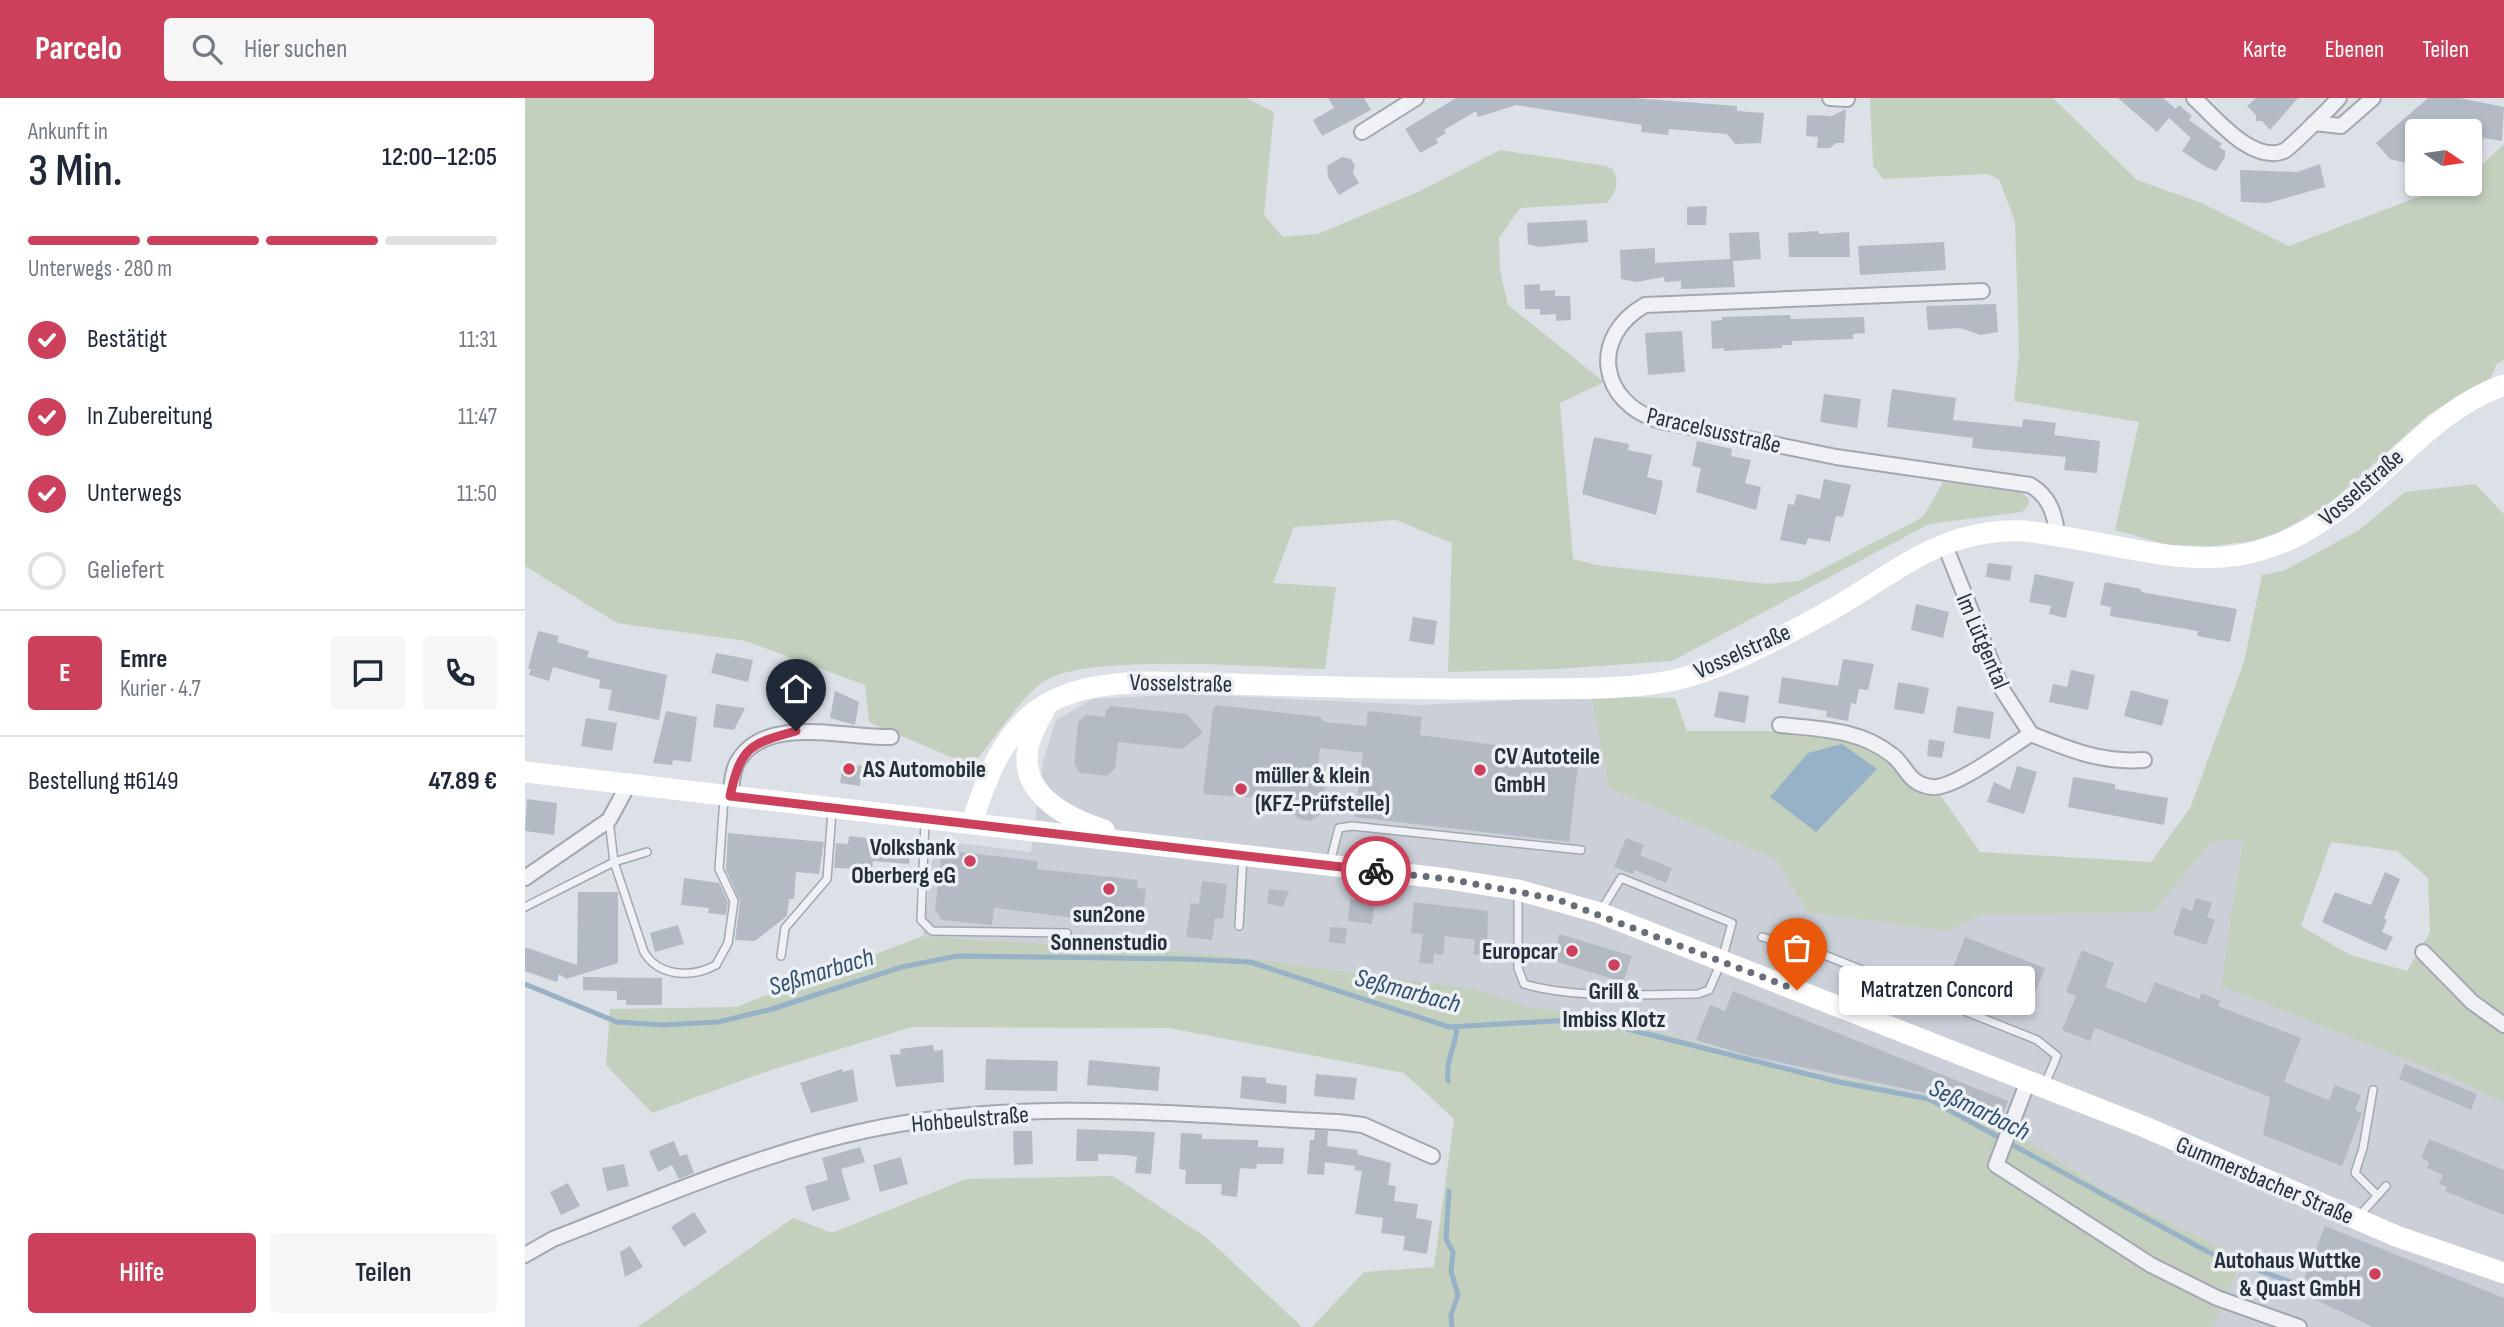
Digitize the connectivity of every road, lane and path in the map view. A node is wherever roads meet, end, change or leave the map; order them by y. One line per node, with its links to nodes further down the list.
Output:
1 (1416, 98): 9 (street)
2 (1830, 98): 6 (street)
3 (2194, 98): 8 (street)
4 (2339, 98): 8 (street)
5 (2353, 98): 7 (street)
6 (1847, 99)
7 (2370, 100): 8 (street)
8 (2314, 123)
9 (1362, 132)
10 (1982, 291): 12 (street, Paracelsusstraße)
11 (2504, 384): 12 (main road, Vosselstraße)
12 (2057, 535): 13 (main road, Vosselstraße)
13 (1944, 543): 14 (main road, Vosselstraße); 16 (street, Im Lütgental)
14 (1047, 704): 25 (main road, Vosselstraße); 26 (main road)
15 (1780, 725): 16 (street)
16 (2031, 734): 18 (street)
17 (891, 737): 21 (street)
18 (2144, 760)
19 (525, 772): 20 (main road, Gummersbacher Straße)
20 (628, 785): 21 (main road, Gummersbacher Straße); 24 (street)
21 (727, 795): 22 (main road, Gummersbacher Straße); 30 (lane)
22 (833, 807): 23 (main road, Gummersbacher Straße); 40 (lane)
23 (925, 817): 25 (main road, Gummersbacher Straße); 37 (lane)
24 (609, 820): 30 (lane); 32 (street)
25 (972, 823): 26 (main road, Gummersbacher Straße)
26 (1142, 843): 29 (main road, Gummersbacher Straße)
27 (1581, 850): 31 (lane)
28 (646, 852): 30 (lane)
29 (1243, 856): 31 (main road, Gummersbacher Straße); 36 (lane)
30 (614, 862): 34 (lane)
31 (1329, 866): 33 (main road, Gummersbacher Straße)
32 (525, 878)
33 (1518, 890): 35 (main road, Gummersbacher Straße); 41 (lane)
34 (525, 907)
35 (1600, 913): 41 (main road, Gummersbacher Straße); 41 (lane)
36 (1239, 926)
37 (1067, 933)
38 (1762, 937): 43 (lane)
39 (2423, 952): 42 (street)
40 (781, 956)
41 (1722, 960): 43 (main road, Gummersbacher Straße)
42 (2504, 1025)
43 (2036, 1084): 48 (main road, Gummersbacher Straße); 51 (street)
44 (2372, 1090): 47 (lane)
45 (1432, 1156): 49 (street, Hohbeulstraße)
46 (2386, 1186): 47 (lane)
47 (2377, 1195): 48 (lane)
48 (2357, 1220): 50 (main road, Gummersbacher Straße)
49 (525, 1255)
50 (2504, 1273)
51 (2298, 1327)

